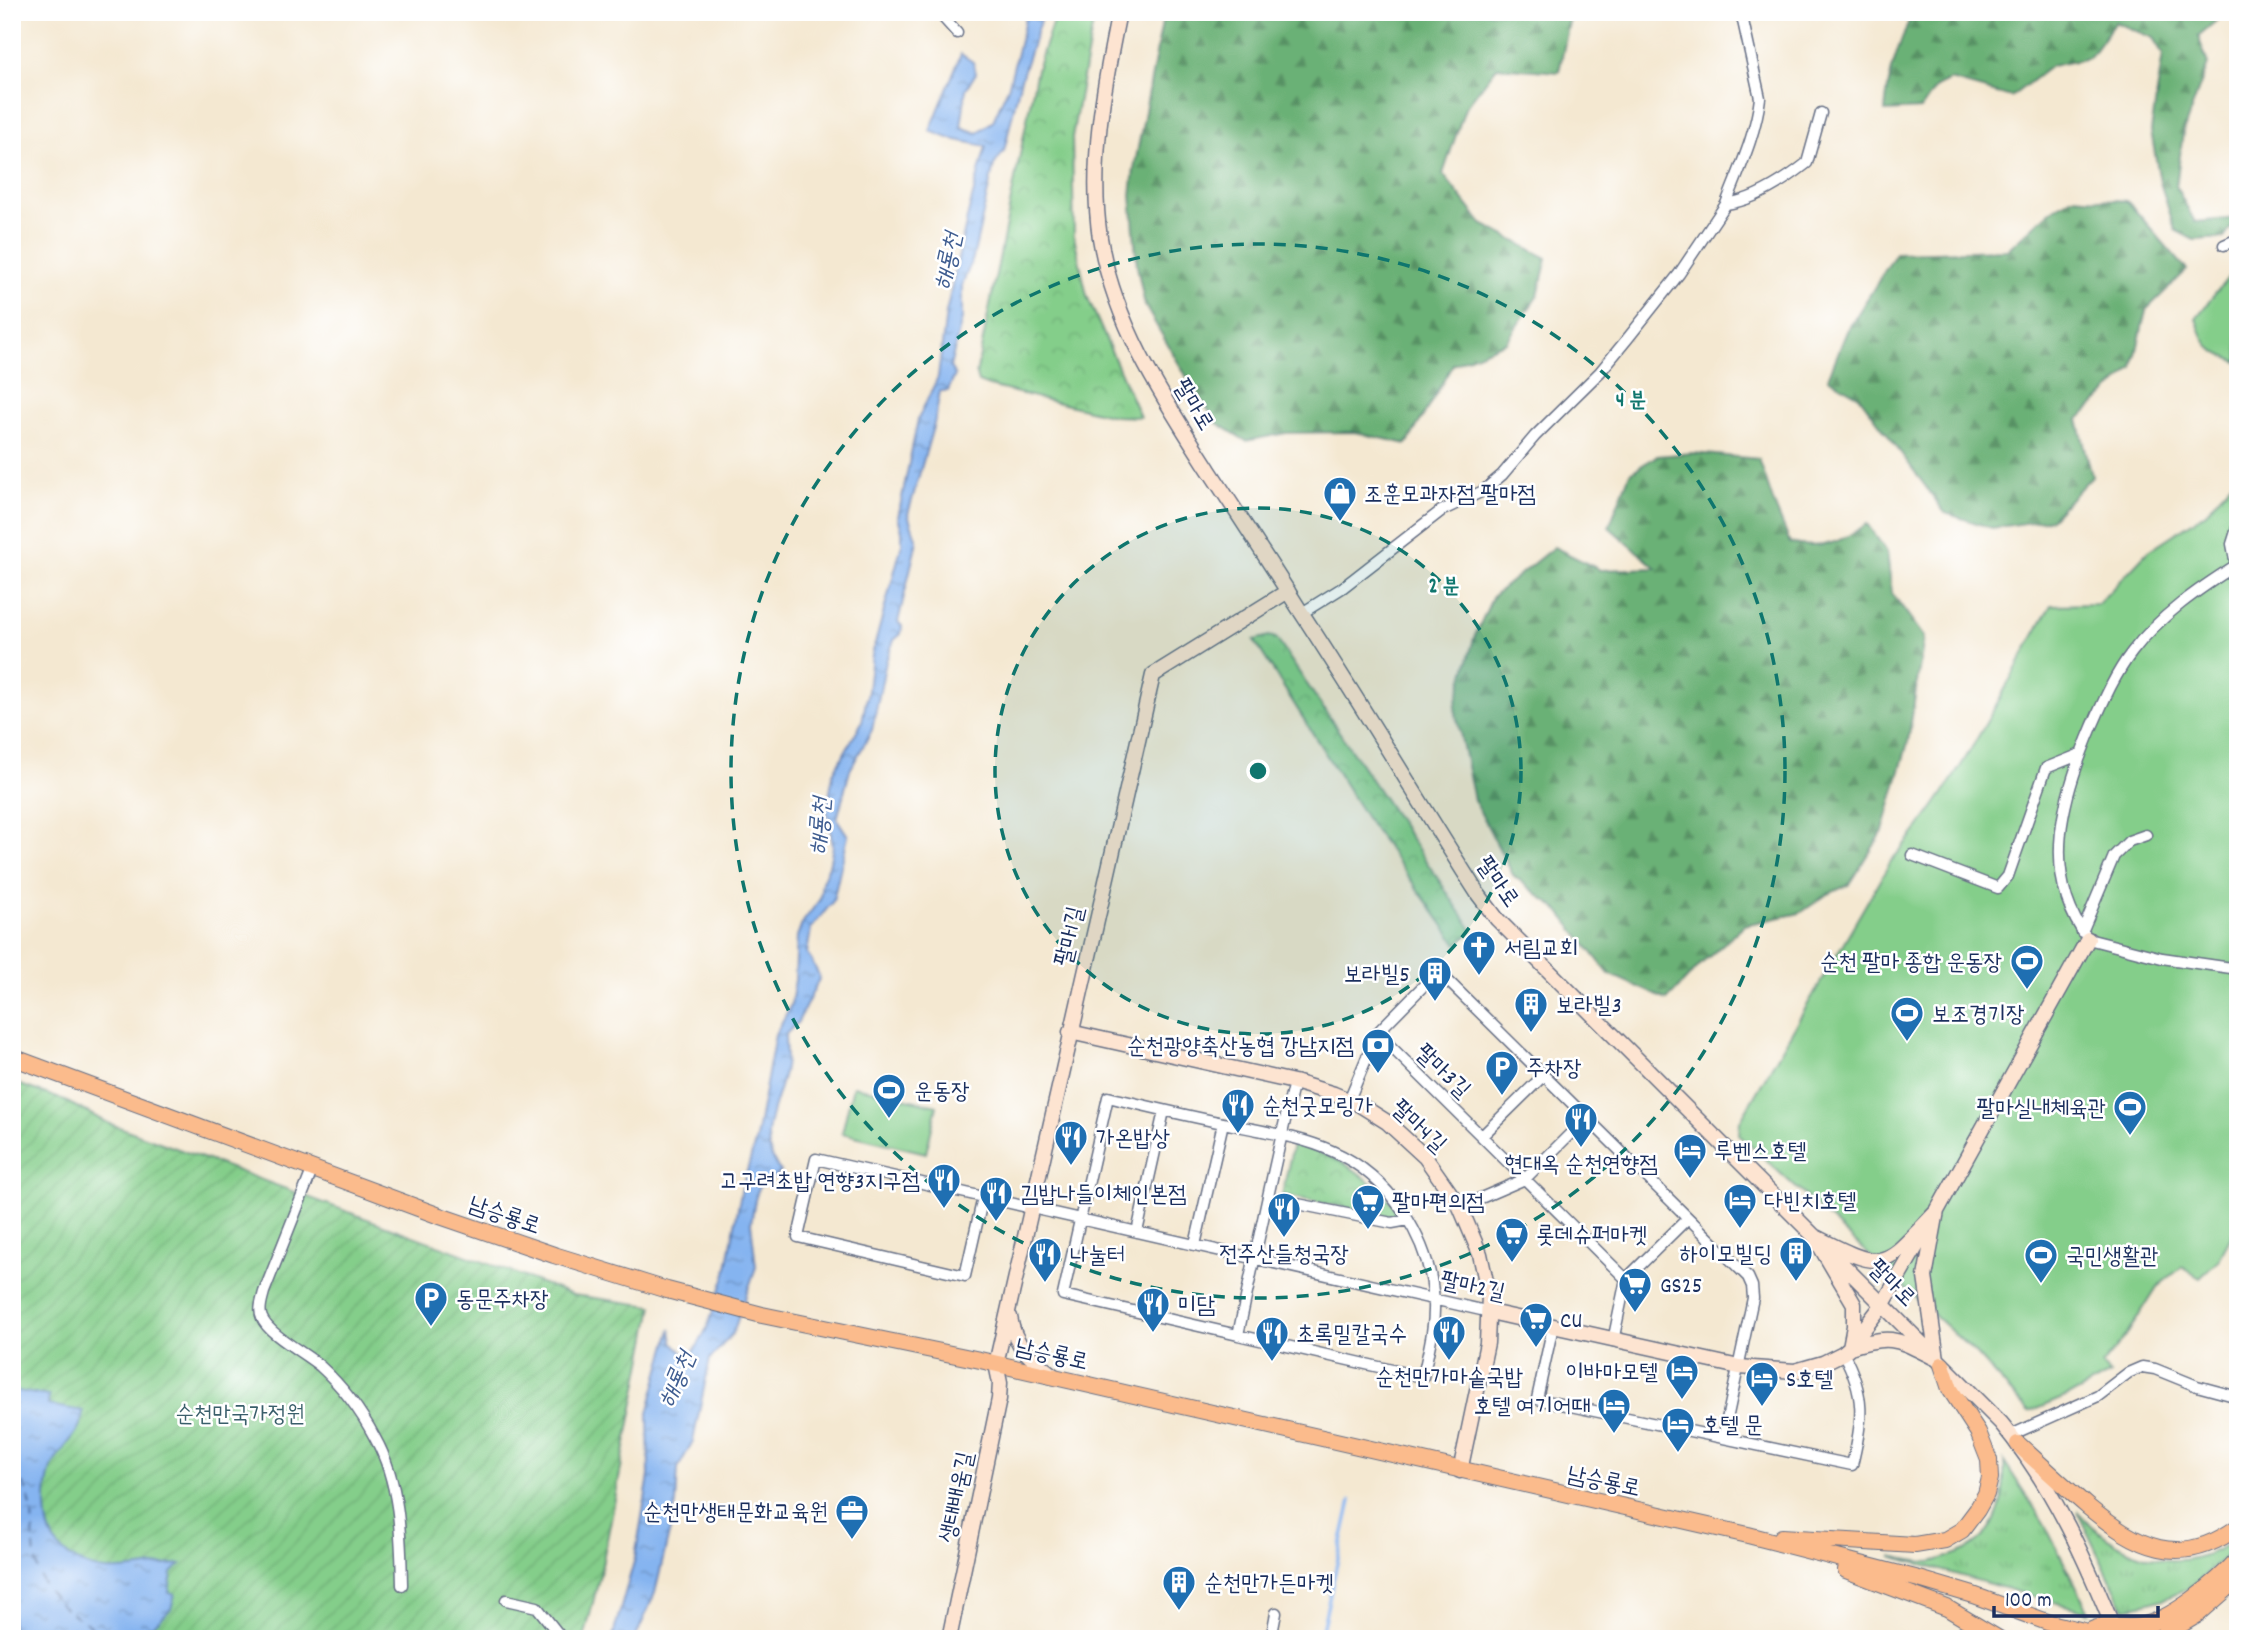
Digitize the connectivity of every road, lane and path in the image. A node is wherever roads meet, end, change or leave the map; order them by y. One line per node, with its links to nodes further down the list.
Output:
1 (938, 12): 4 (street)
2 (1741, 12): 6 (street)
3 (1119, 16): 11 (street, 팔마로)
4 (957, 33)
5 (1821, 113): 6 (street)
6 (1726, 204): 12 (street)
7 (2238, 239): 8 (street)
8 (2224, 245)
9 (2238, 525): 10 (street)
10 (2237, 565): 13 (street)
11 (1288, 591): 12 (street, 팔마로); 18 (street, 팔마1길)
12 (1302, 613): 40 (street, 팔마로)
13 (2081, 754): 15 (street); 16 (street)
14 (2146, 835): 16 (street)
15 (1912, 855)
16 (2085, 935): 17 (street); 35 (street)
17 (2238, 969)
18 (1070, 1032): 22 (street, 팔마4길); 34 (street, 팔마1길)
19 (1377, 1033): 21 (street); 23 (street); 28 (street, 팔마3길)
20 (12, 1057): 29 (main road, 남승룡로)
21 (1543, 1076): 25 (street); 28 (street)
22 (1294, 1082): 23 (street, 팔마4길); 27 (street)
23 (1349, 1100): 33 (street, 팔마4길)
24 (1164, 1111): 26 (street); 36 (street); 39 (street)
25 (1586, 1118): 30 (street); 37 (street)
26 (1223, 1123): 27 (street); 41 (street)
27 (1281, 1135): 32 (street); 38 (street)
28 (1482, 1136): 30 (street, 팔마3길)
29 (313, 1168): 53 (main road, 남승룡로); 64 (street)
30 (1525, 1179): 33 (street); 43 (street, 팔마3길)
31 (983, 1197): 31 (street, 팔마2길); 34 (street, 팔마2길)
32 (1268, 1198): 38 (street); 42 (street)
33 (1460, 1207): 47 (street, 팔마4길)
34 (1031, 1208): 36 (street, 팔마2길); 46 (street, 팔마1길)
35 (1937, 1212): 40 (street); 45 (street, 팔마2길); 52 (street)
36 (1080, 1219): 39 (street, 팔마2길); 49 (street)
37 (1687, 1219): 43 (street); 54 (street)
38 (1408, 1220): 44 (street)
39 (1137, 1232): 41 (street, 팔마2길)
40 (1814, 1236): 45 (street, 팔마로); 51 (street)
41 (1195, 1245): 42 (street, 팔마2길)
42 (1254, 1258): 44 (street, 팔마2길); 49 (street)
43 (1626, 1279): 50 (street)
44 (1434, 1300): 47 (street, 팔마2길); 49 (street)
45 (1883, 1304): 51 (street, 팔마2길); 52 (street, 팔마로)
46 (1008, 1308): 53 (street, 팔마1길); 55 (street)
47 (1490, 1312): 48 (street, 팔마2길); 59 (street, 팔마4길)
48 (1553, 1326): 50 (street, 팔마2길); 57 (street)
49 (1238, 1335)
50 (1613, 1340): 54 (street, 팔마2길)
51 (1847, 1350): 52 (street); 54 (street, 팔마2길); 57 (street)
52 (1939, 1362): 58 (street, 팔마로); 61 (main road)
53 (996, 1364): 55 (main road, 남승룡로); 71 (street, 생태배움길)
54 (1739, 1367): 57 (street)
55 (1055, 1377): 59 (main road, 남승룡로)
56 (2238, 1397): 58 (street)
57 (1723, 1438)
58 (2014, 1440): 60 (main road); 68 (street, 팔마로)
59 (1460, 1471): 61 (main road, 남승룡로)
60 (2238, 1527)
61 (1748, 1535): 69 (main road, 남승룡로); 73 (main road)
62 (2238, 1559): 68 (main road)
63 (2238, 1579): 74 (main road)
64 (402, 1585)
65 (2238, 1590): 75 (main road)
66 (506, 1600): 70 (street)
67 (1276, 1614): 72 (street)
68 (2115, 1632): 69 (main road)
69 (2093, 1635)
70 (569, 1638)
71 (949, 1639)
72 (1271, 1639)
73 (1999, 1639)
74 (2157, 1639)
75 (2182, 1639)

